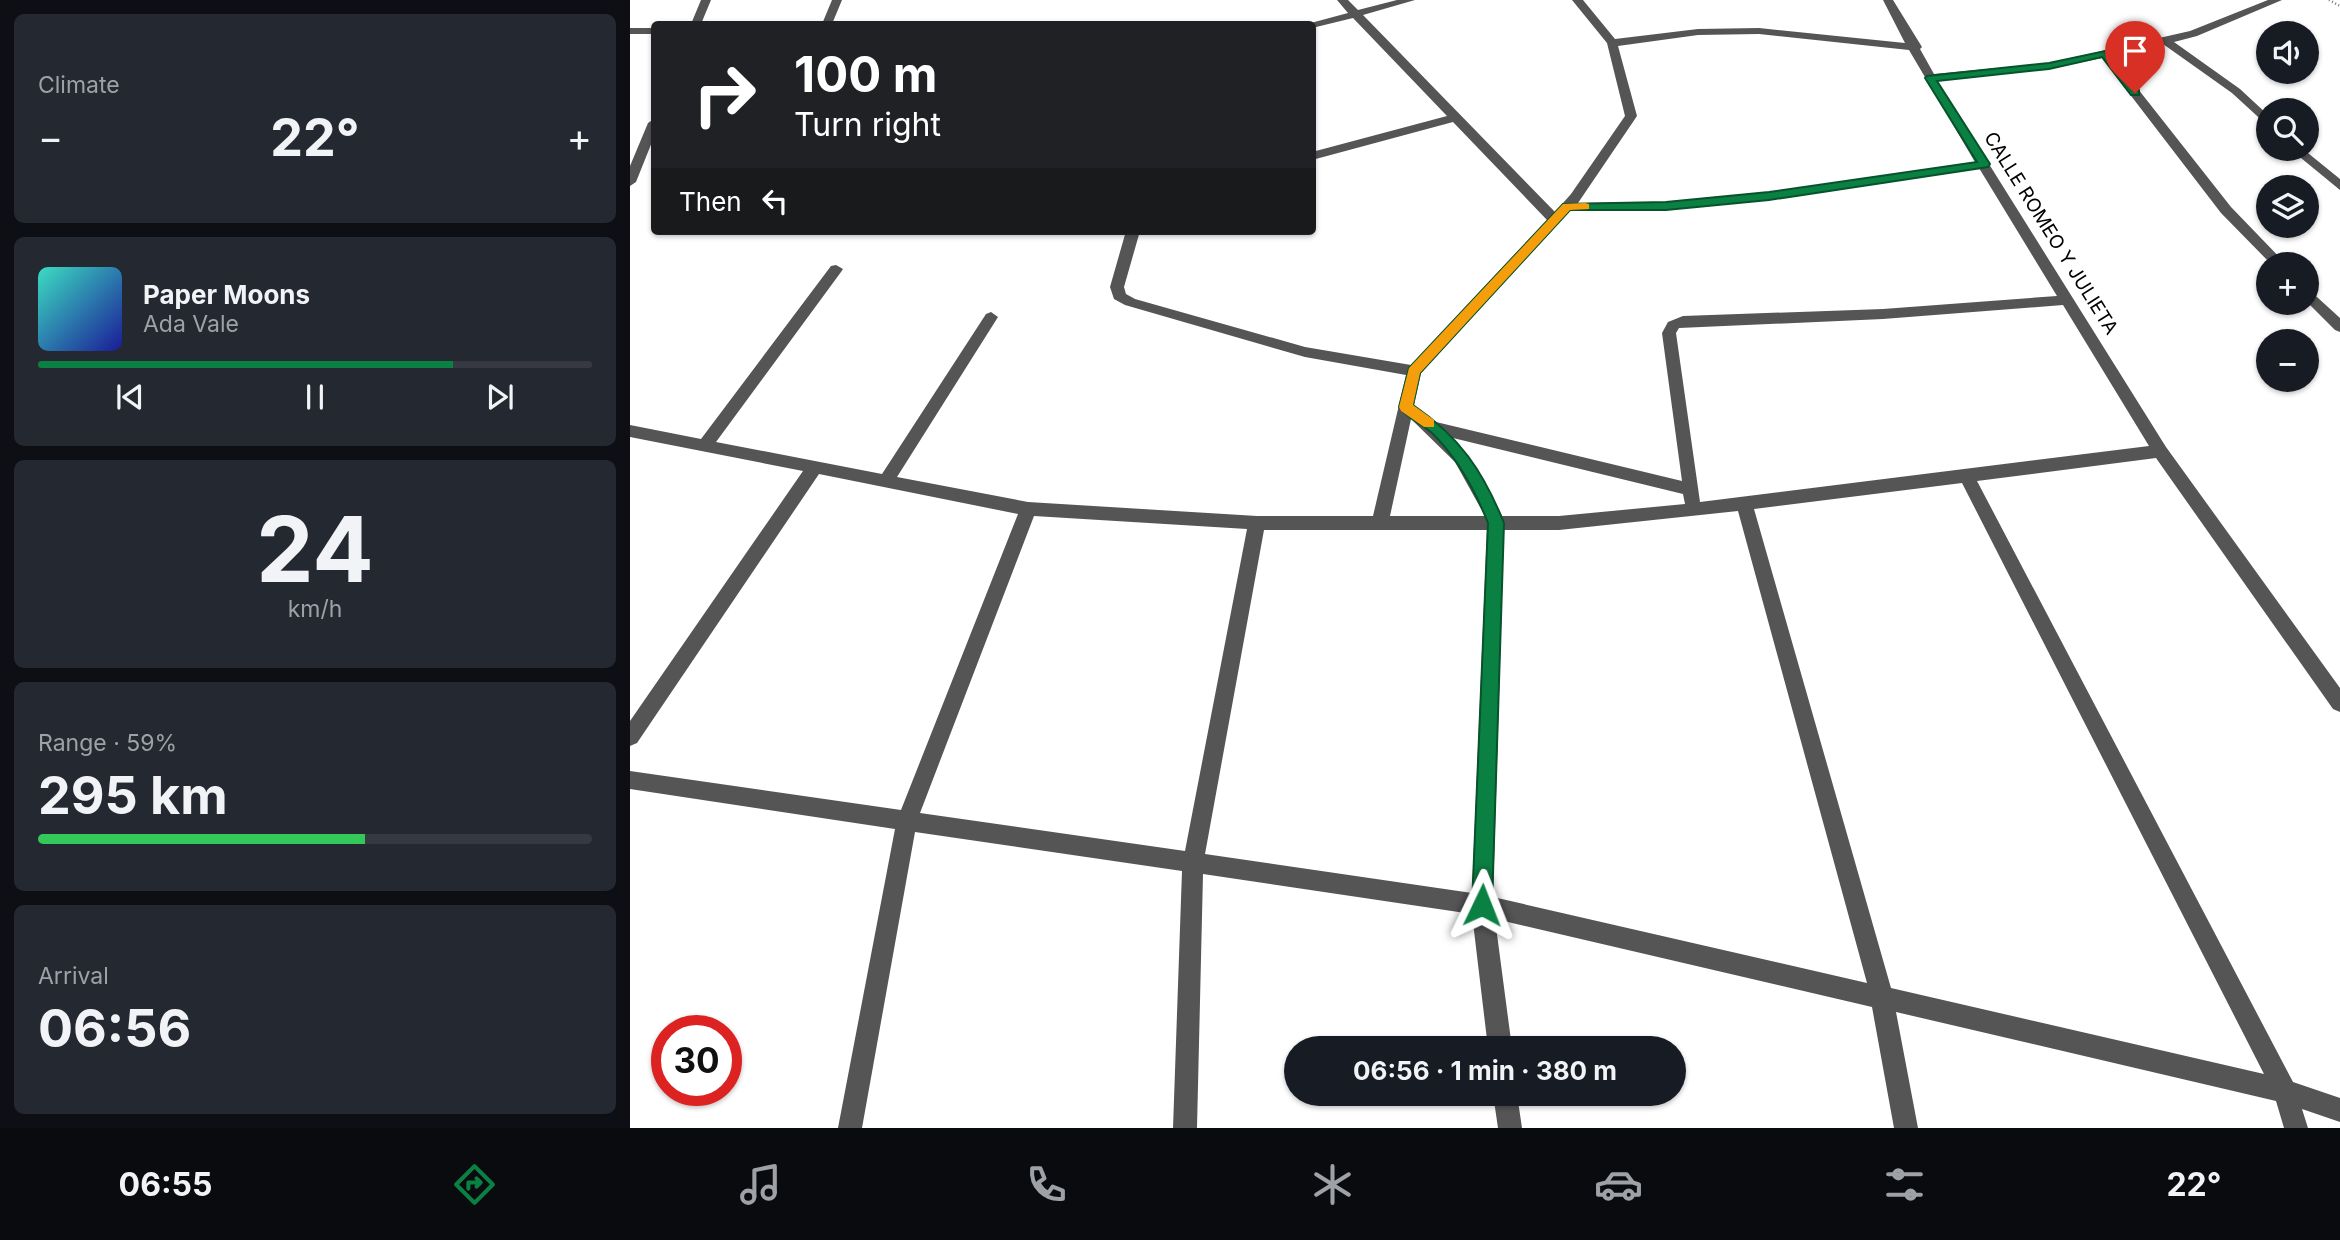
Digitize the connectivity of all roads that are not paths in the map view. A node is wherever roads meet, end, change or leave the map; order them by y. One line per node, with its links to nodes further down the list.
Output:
1 (706, 0): 9 (street)
2 (837, 0): 10 (street)
3 (1342, 0): 8 (street)
4 (1410, 0): 8 (street)
5 (1577, 0): 15 (street)
6 (1888, 0): 16 (street, CALLE ROMEO Y JULIETA)
7 (2277, 0): 14 (street)
8 (1356, 14): 11 (street); 20 (street)
9 (697, 21)
10 (828, 21)
11 (1316, 24)
12 (630, 31): 13 (street)
13 (651, 31)
14 (2165, 40): 17 (street); 19 (street)
15 (1612, 43): 16 (street); 27 (street)
16 (1916, 47): 18 (street, CALLE ROMEO Y JULIETA)
17 (2105, 54): 18 (street); 30 (street)
18 (1930, 78): 24 (street, CALLE ROMEO Y JULIETA)
19 (2256, 110)
20 (1456, 117): 22 (street); 28 (street)
21 (651, 130): 25 (street)
22 (1316, 155)
23 (2310, 161): 26 (street)
24 (1984, 164): 27 (street); 32 (street, CALLE ROMEO Y JULIETA)
25 (630, 182)
26 (2340, 186)
27 (1567, 207): 28 (street)
28 (1555, 220): 36 (street)
29 (1132, 235): 36 (street)
30 (2267, 252)
31 (836, 269): 40 (street)
32 (2068, 300): 41 (street, CALLE ROMEO Y JULIETA); 45 (street)
33 (2319, 305): 35 (street)
34 (990, 317): 44 (street)
35 (2340, 327)
36 (1414, 371): 37 (street)
37 (1406, 407): 38 (street); 50 (street)
38 (1437, 428): 45 (street); 51 (street)
39 (630, 431): 40 (street)
40 (705, 446): 42 (street)
41 (2160, 451): 43 (street); 52 (street, CALLE ROMEO Y JULIETA)
42 (815, 467): 44 (street); 53 (street)
43 (1966, 475): 46 (street); 60 (street)
44 (886, 481): 48 (street)
45 (1691, 490): 47 (street)
46 (1744, 504): 47 (street); 58 (street)
47 (1692, 508): 51 (street)
48 (1028, 509): 49 (street); 55 (street)
49 (1257, 523): 50 (street); 56 (street)
50 (1380, 523): 51 (street)
51 (1496, 523): 57 (street)
52 (2340, 703)
53 (630, 737)
54 (630, 780): 55 (street)
55 (907, 821): 56 (street); 63 (street)
56 (1193, 863): 57 (street); 64 (street)
57 (1482, 905): 58 (street); 59 (street)
58 (1882, 998): 60 (street); 66 (street)
59 (1498, 1036)
60 (2285, 1091): 62 (street); 67 (street)
61 (1507, 1106): 65 (street)
62 (2340, 1110)
63 (850, 1128)
64 (1185, 1128)
65 (1510, 1128)
66 (1906, 1128)
67 (2296, 1128)

